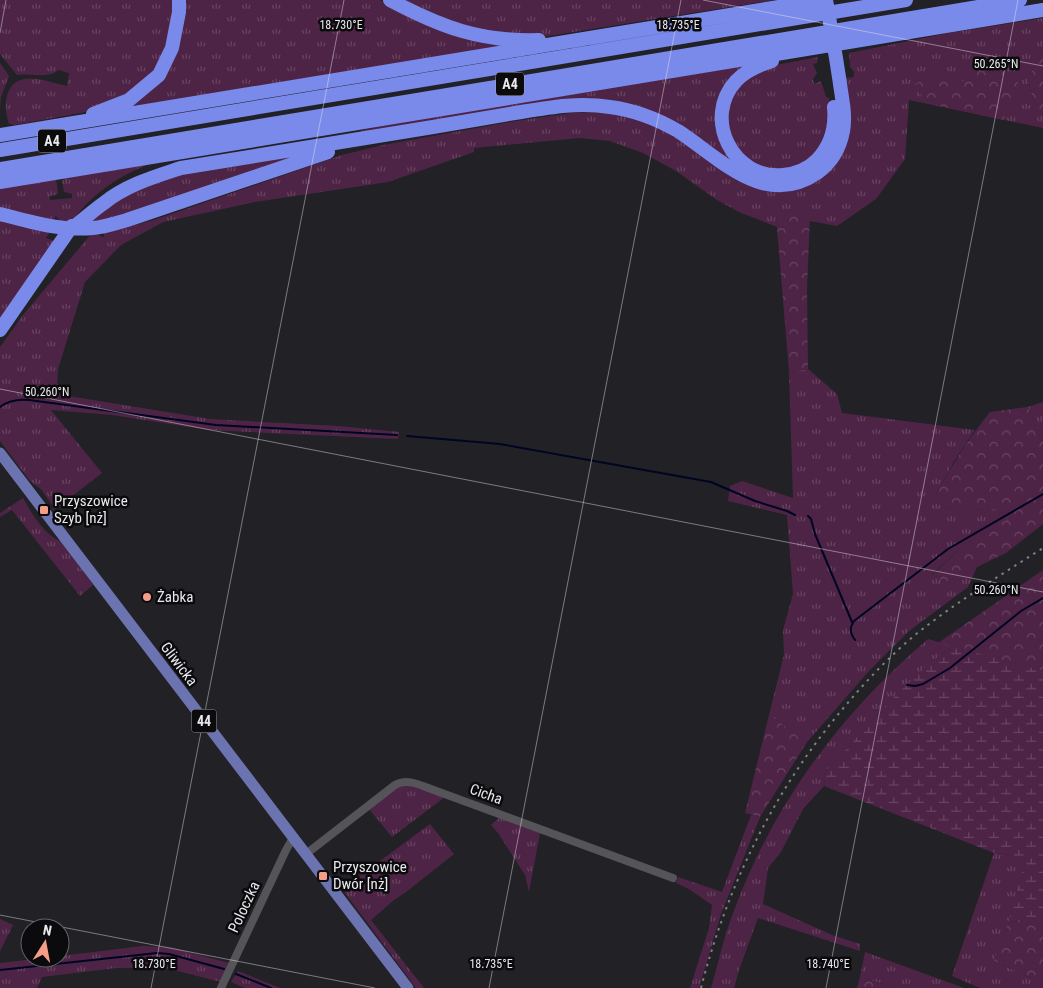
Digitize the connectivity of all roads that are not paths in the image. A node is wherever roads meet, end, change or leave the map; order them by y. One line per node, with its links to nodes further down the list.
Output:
1 (179, 0): 11 (highway)
2 (390, 0): 8 (highway)
3 (819, 0): 8 (highway); 10 (highway)
4 (826, 0): 10 (highway)
5 (906, 0): 15 (highway, A4)
6 (1020, 0): 16 (highway, A4)
7 (1043, 10): 9 (highway)
8 (595, 38): 11 (highway)
9 (817, 47): 10 (highway); 14 (highway)
10 (833, 71): 13 (highway)
11 (56, 126): 12 (highway)
12 (0, 136)
13 (381, 136): 19 (highway); 19 (highway)
14 (251, 141): 17 (highway); 19 (highway)
15 (0, 150)
16 (0, 169)
17 (0, 182)
18 (0, 214): 19 (highway)
19 (63, 229): 20 (highway)
20 (0, 330)
21 (0, 453): 22 (main road, Gliwicka / 44)
22 (294, 838): 23 (main road, Gliwicka / 44); 25 (street, Poloczka)
23 (306, 854): 24 (street, Cicha); 26 (main road, Gliwicka / 44)
24 (673, 878)
25 (221, 988)
26 (408, 988)

